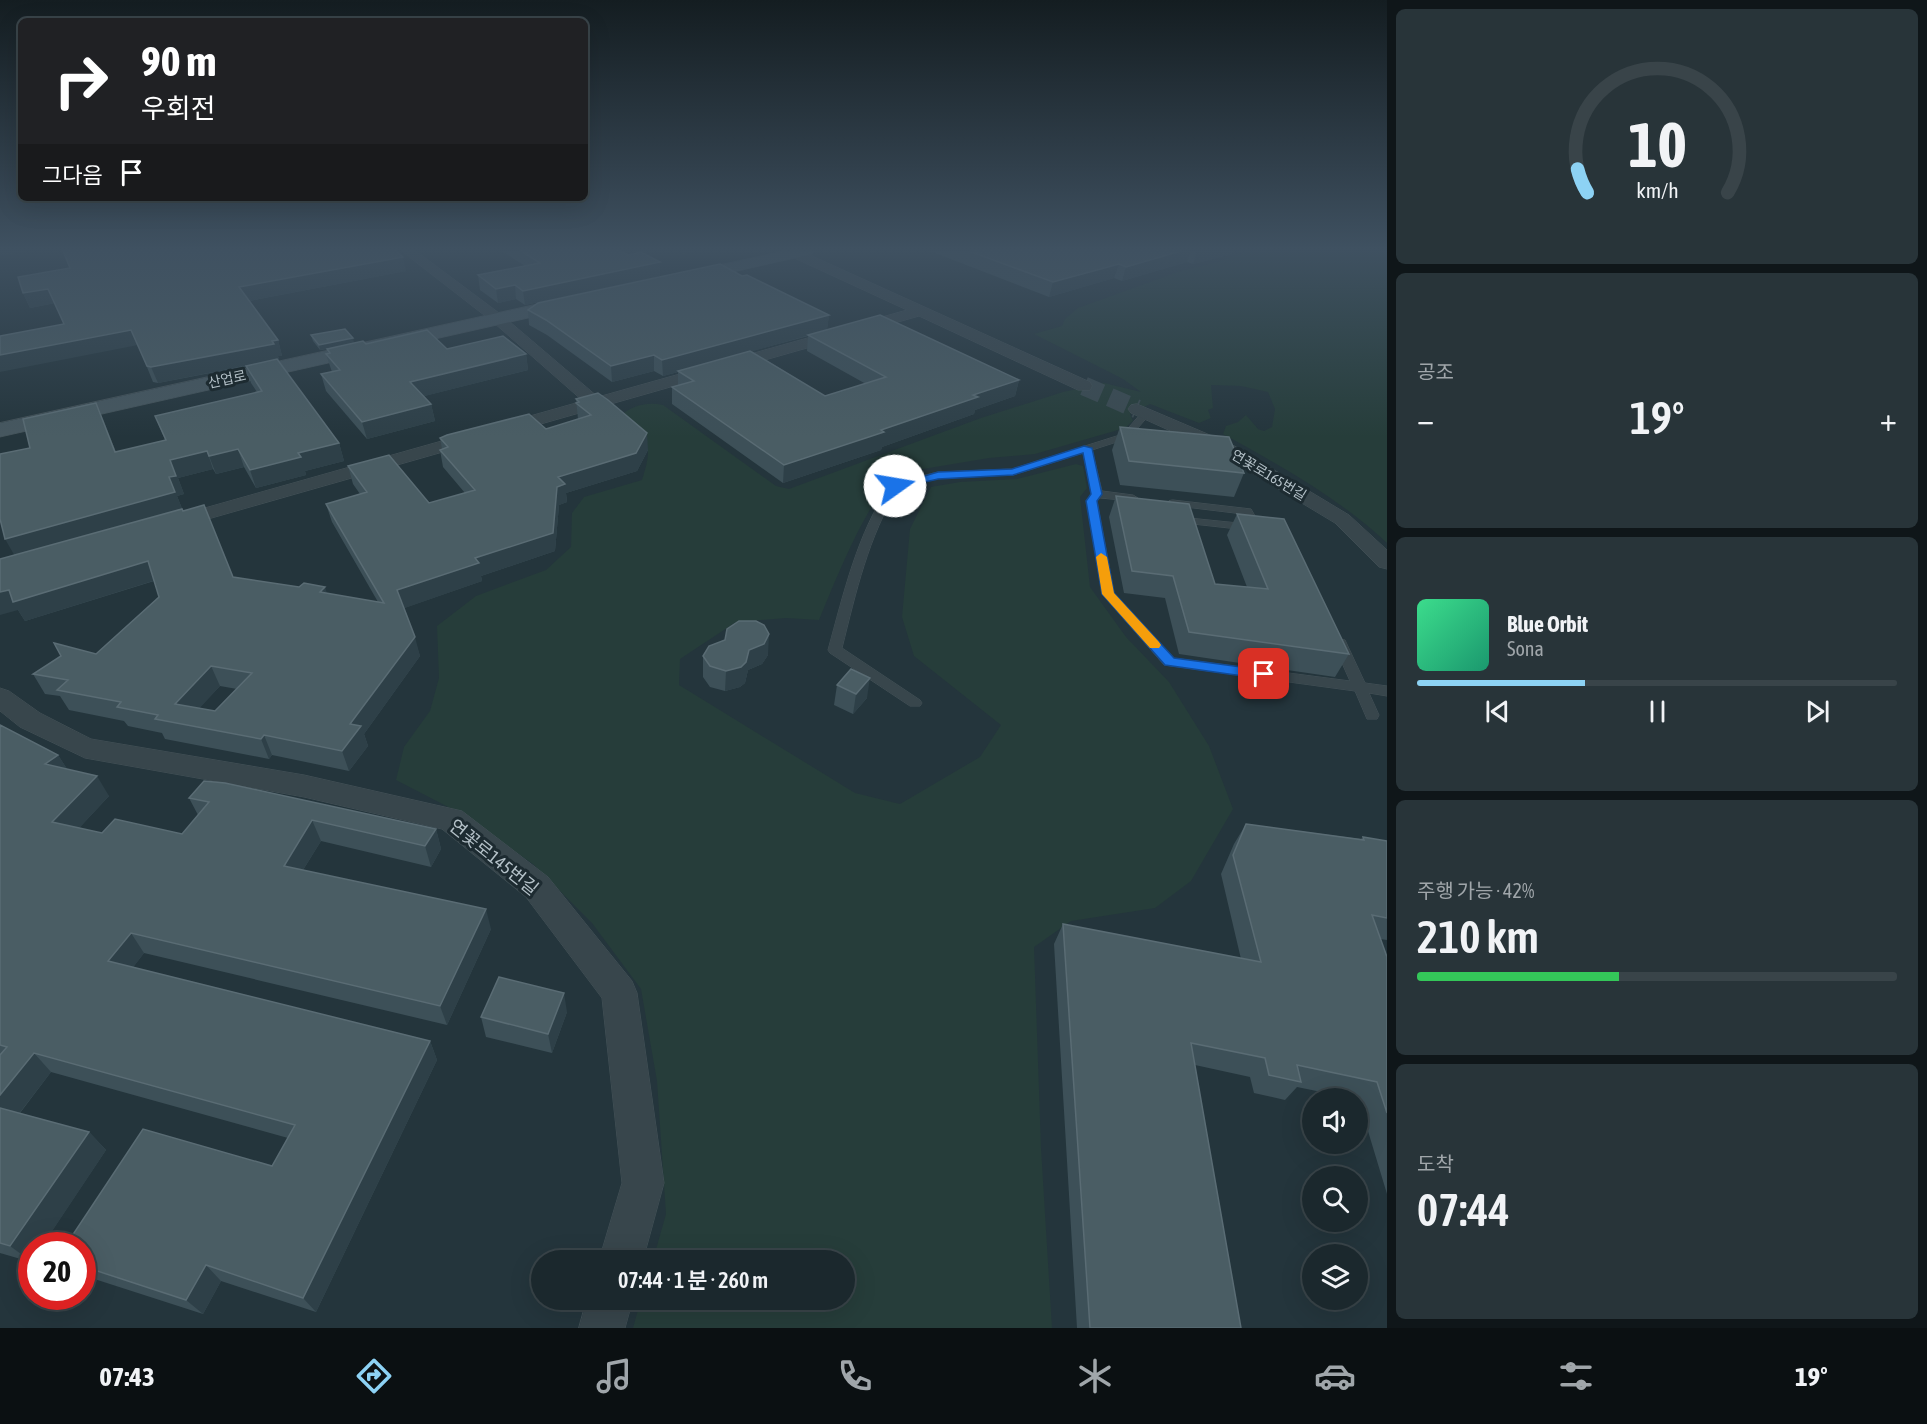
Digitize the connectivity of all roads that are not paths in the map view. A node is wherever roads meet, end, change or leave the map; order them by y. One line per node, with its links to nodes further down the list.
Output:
1 (490, 313): 5 (street)
2 (526, 313): 5 (street, 산업로)
3 (913, 313): 7 (street)
4 (924, 313): 6 (street)
5 (498, 319): 7 (street); 9 (street, 산업로)
6 (1084, 386)
7 (596, 404): 15 (street)
8 (1141, 411): 10 (lane); 18 (street, 연꽃로165번길)
9 (0, 430)
10 (1087, 448): 11 (lane); 23 (lane)
11 (1097, 494): 12 (lane); 20 (lane)
12 (1143, 500)
13 (1166, 502): 16 (lane)
14 (1163, 518): 16 (lane)
15 (160, 527)
16 (1256, 528): 17 (lane)
17 (1269, 531)
18 (1387, 562)
19 (1334, 629): 20 (lane)
20 (1359, 687): 21 (lane); 24 (lane)
21 (1387, 691)
22 (0, 697): 25 (street, 연꽃로145번길)
23 (915, 703)
24 (1372, 715)
25 (624, 1250)
26 (607, 1310): 27 (street)
27 (602, 1328)

